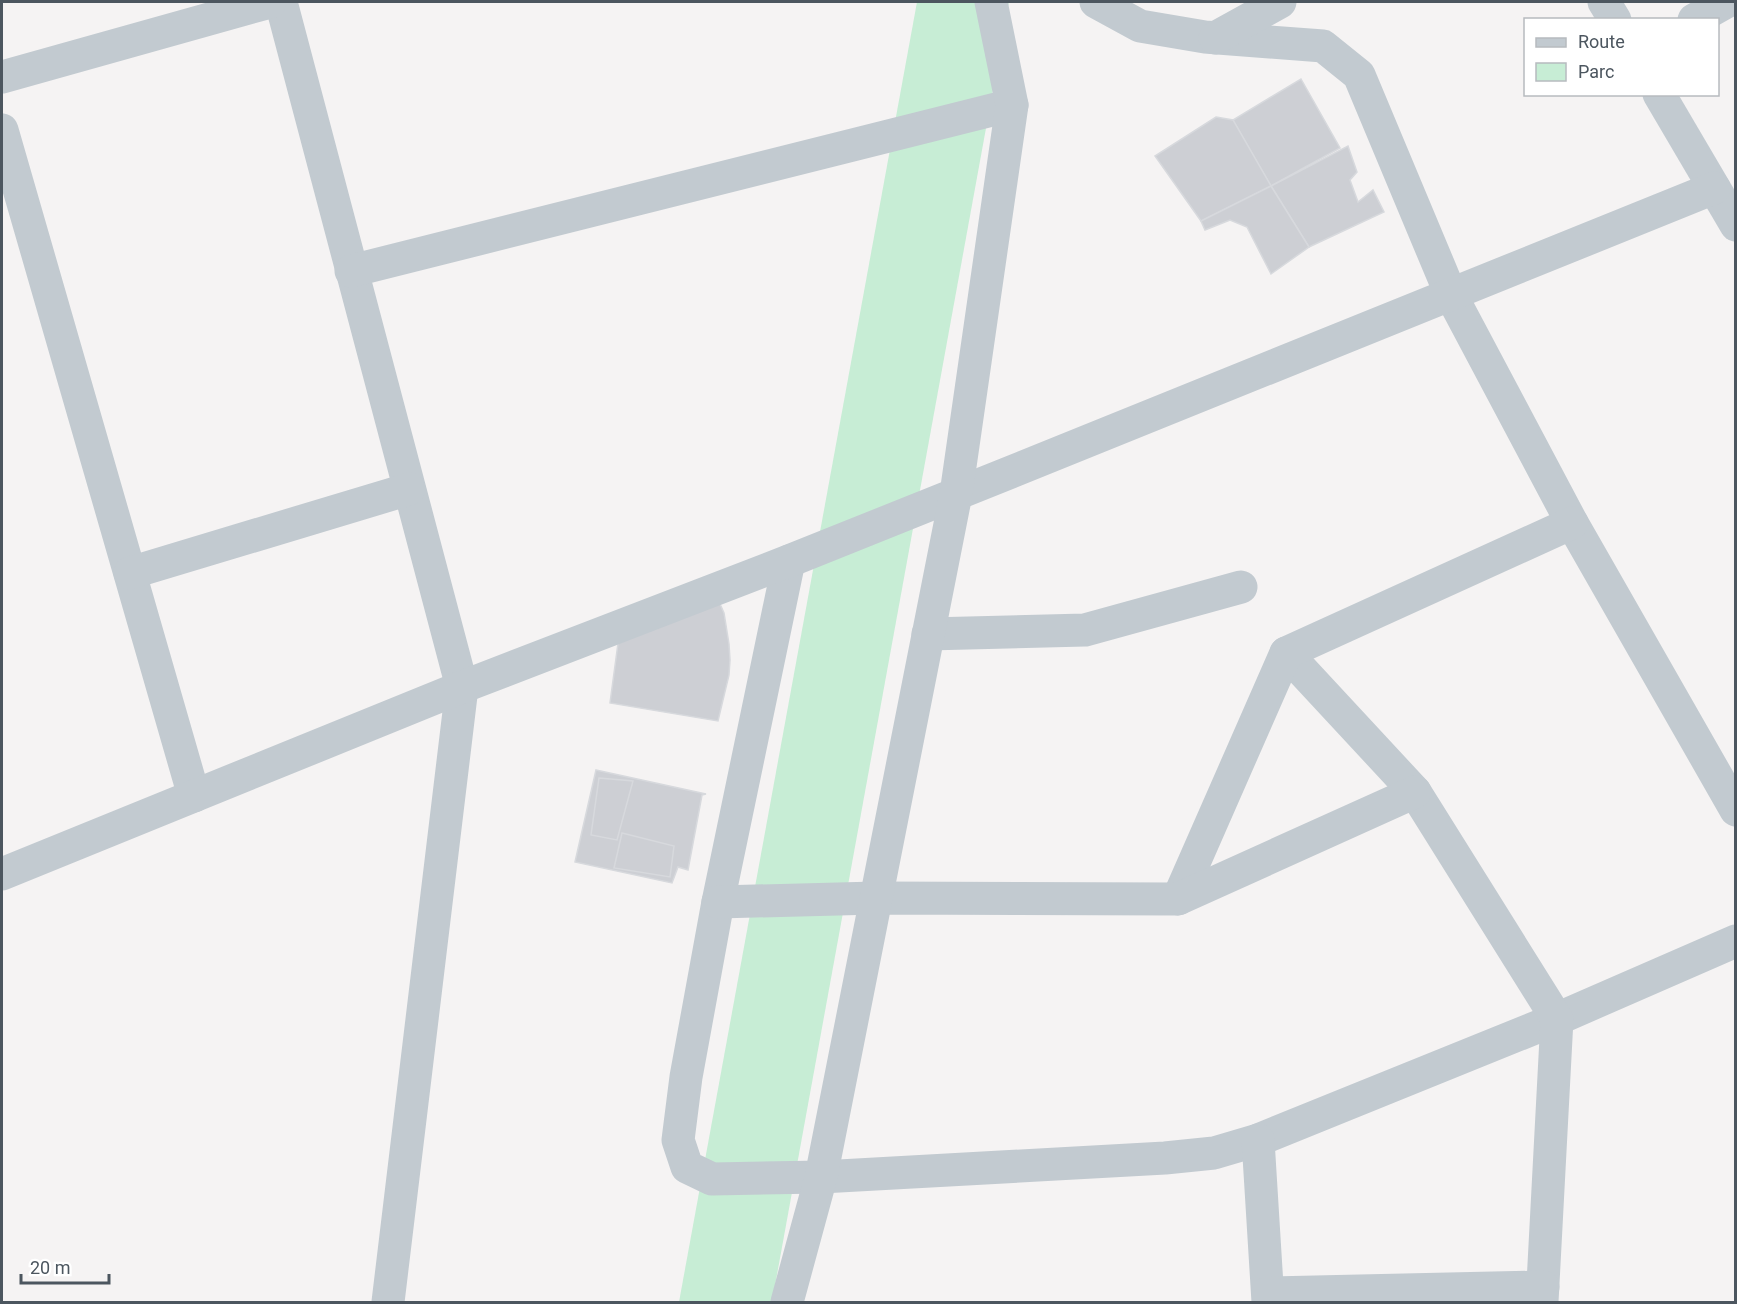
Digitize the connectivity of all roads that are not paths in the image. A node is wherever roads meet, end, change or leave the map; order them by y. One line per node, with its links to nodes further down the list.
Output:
1 (270, 2): 11 (street)
2 (281, 2): 17 (street)
3 (991, 2): 13 (street)
4 (1096, 2): 10 (street)
5 (1280, 2): 10 (street)
6 (1604, 2): 8 (street)
7 (1726, 2): 9 (street)
8 (1614, 18)
9 (1698, 18)
10 (1215, 38): 18 (street)
11 (2, 77)
12 (1660, 96): 15 (street)
13 (1012, 105): 17 (street); 20 (street)
14 (2, 130): 23 (street)
15 (1714, 188): 16 (street); 18 (street)
16 (1736, 225)
17 (351, 271): 19 (street)
18 (1451, 295): 20 (street); 21 (street)
19 (409, 489): 23 (street); 27 (street)
20 (956, 494): 22 (street); 25 (street)
21 (1572, 522): 26 (street); 30 (street)
22 (789, 561): 27 (street); 34 (street)
23 (130, 573): 29 (street)
24 (1241, 587): 25 (street)
25 (928, 634): 32 (street)
26 (1287, 653): 28 (street); 33 (street)
27 (462, 687): 29 (street); 41 (street)
28 (1415, 792): 33 (street); 36 (street)
29 (194, 796): 31 (street)
30 (1736, 810)
31 (2, 874)
32 (876, 898): 33 (street); 34 (street); 38 (street)
33 (1178, 899)
34 (718, 902): 38 (street)
35 (1736, 941): 36 (street)
36 (1557, 1019): 37 (street); 39 (street)
37 (1258, 1140): 38 (street); 40 (street)
38 (821, 1177): 42 (street)
39 (1543, 1295): 40 (street)
40 (1268, 1298)
41 (388, 1302)
42 (787, 1302)

